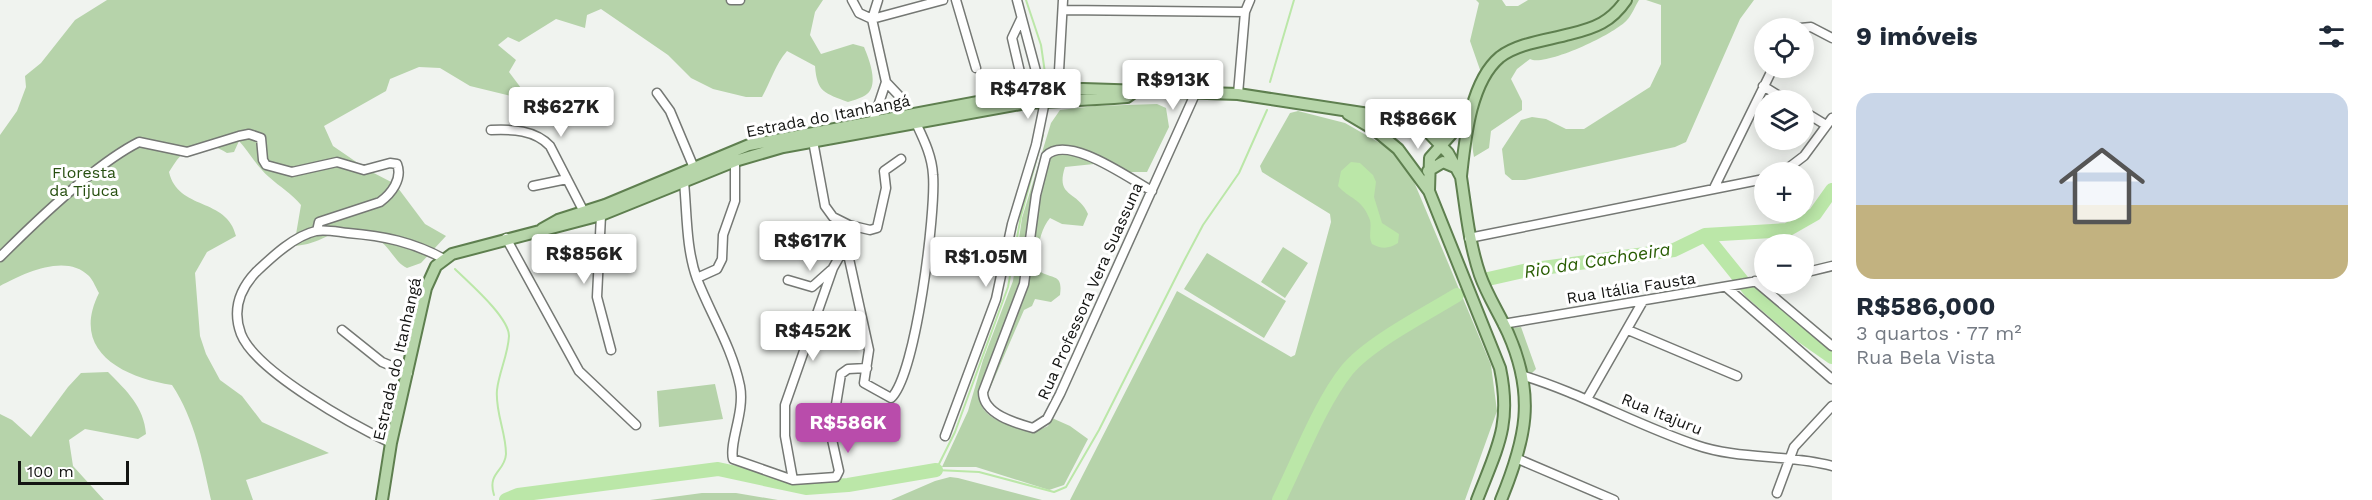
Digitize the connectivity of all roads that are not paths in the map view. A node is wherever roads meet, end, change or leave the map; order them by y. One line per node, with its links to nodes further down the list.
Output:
1 (731, 0): 2 (street)
2 (740, 0)
3 (852, 0): 15 (street)
4 (880, 0): 13 (street); 15 (street)
5 (942, 0): 13 (street)
6 (956, 0): 20 (street)
7 (1017, 0): 14 (street)
8 (1063, 0): 11 (street)
9 (1250, 0): 12 (street)
10 (1626, 0): 34 (main road)
11 (1064, 10): 12 (street); 24 (street)
12 (1245, 12): 29 (street)
13 (896, 13): 15 (street)
14 (1022, 18): 18 (street); 19 (street)
15 (872, 19): 22 (street)
16 (1814, 29): 17 (street)
17 (1832, 38)
18 (1030, 49): 19 (street); 30 (street)
19 (1015, 52): 31 (street)
20 (976, 68)
21 (1767, 78): 23 (street)
22 (886, 82): 32 (street); 36 (street)
23 (1762, 86): 25 (street); 54 (street)
24 (1058, 89): 26 (main road, Estrada do Itanhangá); 30 (main road, Estrada do Itanhangá)
25 (1769, 90)
26 (1134, 92): 27 (main road, Estrada do Itanhangá); 30 (main road, Estrada do Itanhangá)
27 (1196, 92): 29 (main road, Estrada do Itanhangá); 55 (street, Rua Professora Vera Suassuna)
28 (657, 93): 47 (street)
29 (1238, 94): 33 (main road, Estrada do Itanhangá)
30 (1043, 96): 31 (main road, Estrada do Itanhangá); 89 (street)
31 (1026, 98): 36 (main road, Estrada do Itanhangá); 38 (main road, Estrada do Itanhangá)
32 (904, 101)
33 (1346, 112): 39 (main road, Estrada do Itanhangá); 56 (main road)
34 (1470, 113): 40 (main road); 49 (main road)
35 (1814, 115): 37 (street)
36 (873, 121): 47 (main road, Estrada do Itanhangá)
37 (1829, 121): 46 (street)
38 (916, 123): 42 (main road, Estrada do Itanhangá); 81 (street)
39 (1422, 128): 40 (main road); 43 (main road)
40 (1457, 128): 43 (main road)
41 (491, 130): 50 (street)
42 (813, 141): 45 (main road, Estrada do Itanhangá); 59 (street)
43 (1442, 144): 48 (main road); 49 (main road)
44 (901, 159): 59 (street)
45 (735, 161): 52 (main road, Estrada do Itanhangá); 70 (street)
46 (1796, 162)
47 (694, 168): 57 (main road, Estrada do Itanhangá)
48 (1428, 171): 49 (main road); 56 (main road)
49 (1459, 172): 63 (main road)
50 (567, 179): 53 (street); 57 (street)
51 (1754, 181): 54 (street)
52 (684, 182): 58 (main road, Estrada do Itanhangá); 70 (street)
53 (533, 186)
54 (1714, 188): 63 (street)
55 (1152, 191): 55 (street, Rua Professora Vera Suassuna)
56 (1429, 191): 97 (main road)
57 (584, 212): 60 (main road, Estrada do Itanhangá)
58 (601, 215): 60 (main road, Estrada do Itanhangá); 80 (street)
59 (849, 225): 64 (street)
60 (542, 229): 62 (main road, Estrada do Itanhangá)
61 (317, 231): 65 (street); 66 (street); 90 (street)
62 (507, 238): 66 (main road, Estrada do Itanhangá); 88 (street)
63 (1469, 238): 76 (main road)
64 (846, 245): 68 (street); 81 (street)
65 (0, 257)
66 (444, 259): 82 (main road, Estrada do Itanhangá)
67 (1832, 266): 69 (street)
68 (833, 267): 71 (street); 94 (street)
69 (1814, 270)
70 (697, 278): 94 (street)
71 (788, 280)
72 (1754, 281): 73 (street, Rua Itália Fausta)
73 (1726, 287): 75 (street, Rua Itália Fausta); 85 (street)
74 (1774, 294): 79 (street)
75 (1643, 301): 76 (street, Rua Itália Fausta); 78 (street)
76 (1503, 324): 83 (main road)
77 (342, 330): 82 (street)
78 (1628, 330): 84 (street); 86 (street)
79 (1832, 346)
80 (611, 350)
81 (867, 368): 94 (street)
82 (408, 373): 90 (main road, Estrada do Itanhangá)
83 (1521, 375): 86 (street, Rua Itajuru); 92 (main road)
84 (1737, 376)
85 (1832, 379)
86 (1587, 399): 91 (street, Rua Itajuru)
87 (1832, 406): 91 (street)
88 (636, 425)
89 (945, 436)
90 (392, 443): 96 (main road, Estrada do Itanhangá)
91 (1789, 457): 93 (street, Rua Itajuru); 95 (street)
92 (1518, 459): 98 (main road); 99 (street)
93 (1832, 466)
94 (793, 480)
95 (1777, 493)
96 (382, 500)
97 (1477, 500)
98 (1501, 500)
99 (1614, 500)

